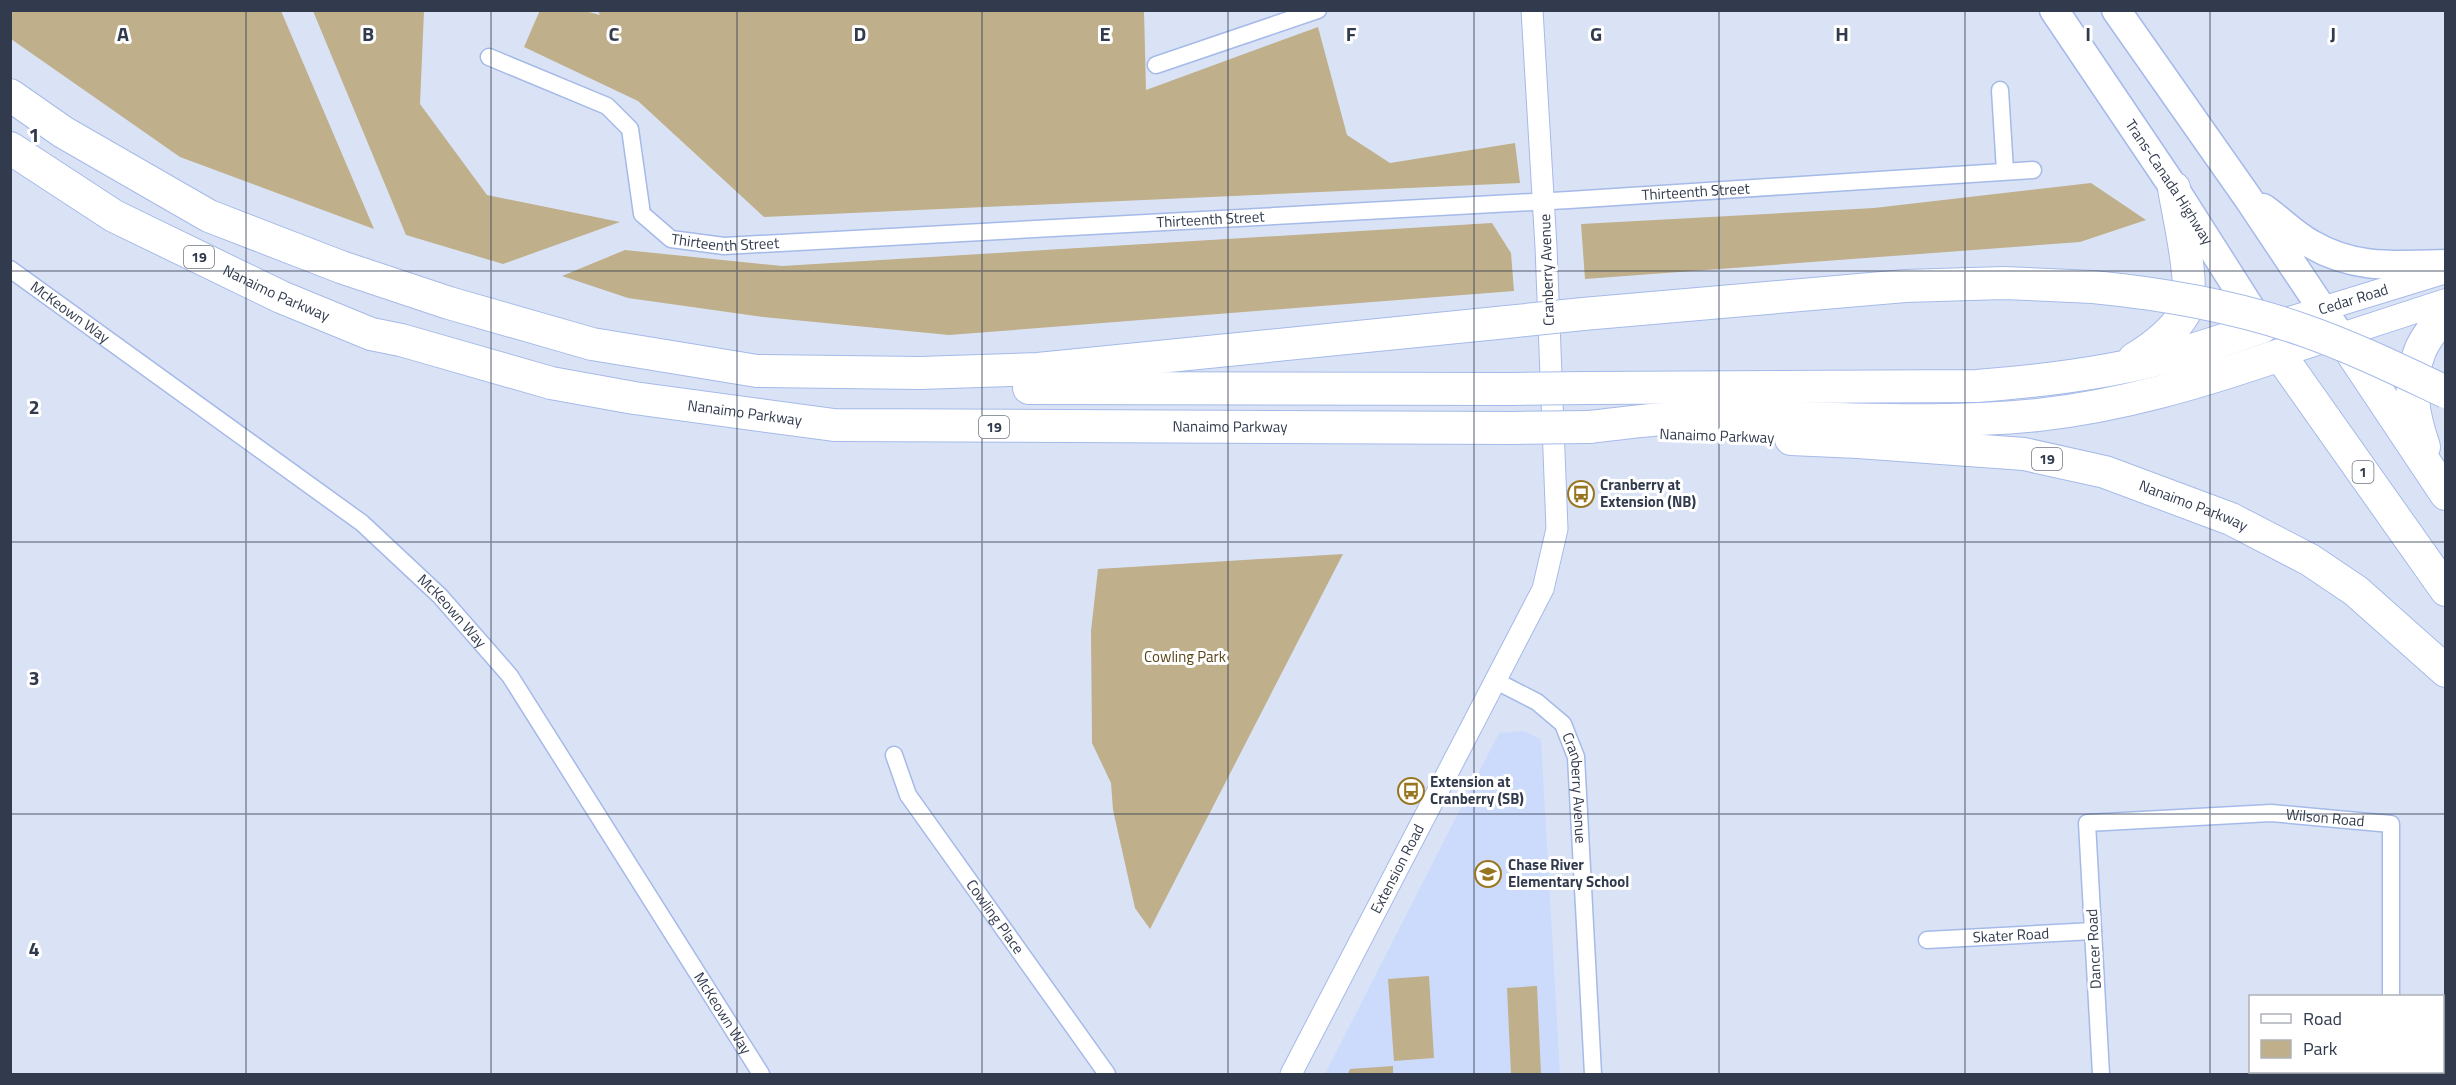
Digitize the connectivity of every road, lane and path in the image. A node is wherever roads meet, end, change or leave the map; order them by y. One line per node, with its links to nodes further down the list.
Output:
1 (1318, 10): 6 (street)
2 (1532, 10): 14 (street, Cranberry Avenue)
3 (2054, 10): 12 (highway, Trans-Canada Highway / 1)
4 (2116, 10): 13 (highway)
5 (489, 57): 14 (street, Thirteenth Street)
6 (1156, 65)
7 (2000, 90): 11 (street)
8 (10, 95): 25 (highway)
9 (10, 148): 27 (highway, Nanaimo Parkway / 19, bridge)
10 (2033, 170): 11 (street, Thirteenth Street)
11 (2005, 171): 14 (street, Thirteenth Street)
12 (2174, 188): 21 (highway, Trans-Canada Highway / 1); 24 (highway)
13 (2248, 198): 15 (highway); 19 (highway)
14 (1544, 202): 29 (street, Cranberry Avenue)
15 (2445, 264)
16 (10, 269): 38 (street, McKeown Way)
17 (2445, 271): 19 (main road, Cedar Road)
18 (2445, 301): 22 (main road, Cedar Road)
19 (2322, 309): 21 (main road, Cedar Road); 22 (highway)
20 (2445, 312): 28 (highway)
21 (2262, 327): 23 (highway, Trans-Canada Highway / 1); 24 (highway)
22 (2339, 334): 23 (main road, Cedar Road); 28 (highway)
23 (2280, 355): 27 (highway); 30 (highway, 1)
24 (2117, 368): 25 (highway, bridge)
25 (756, 371): 26 (highway, bridge)
26 (2445, 393)
27 (1589, 427): 31 (highway, Nanaimo Parkway / 19)
28 (2439, 484)
29 (1557, 529): 32 (street, Extension Road)
30 (2445, 590)
31 (2445, 671)
32 (1496, 681): 40 (street, Extension Road); 41 (street, Cranberry Avenue)
33 (894, 755): 39 (street, Cowling Place)
34 (2087, 823): 35 (street, Dancer Road); 37 (street, Wilson Road)
35 (2093, 931): 36 (street, Skater Road); 42 (street, Dancer Road)
36 (1927, 940)
37 (2391, 995)
38 (761, 1074)
39 (1107, 1074)
40 (1291, 1074)
41 (1593, 1074)
42 (2101, 1074)

